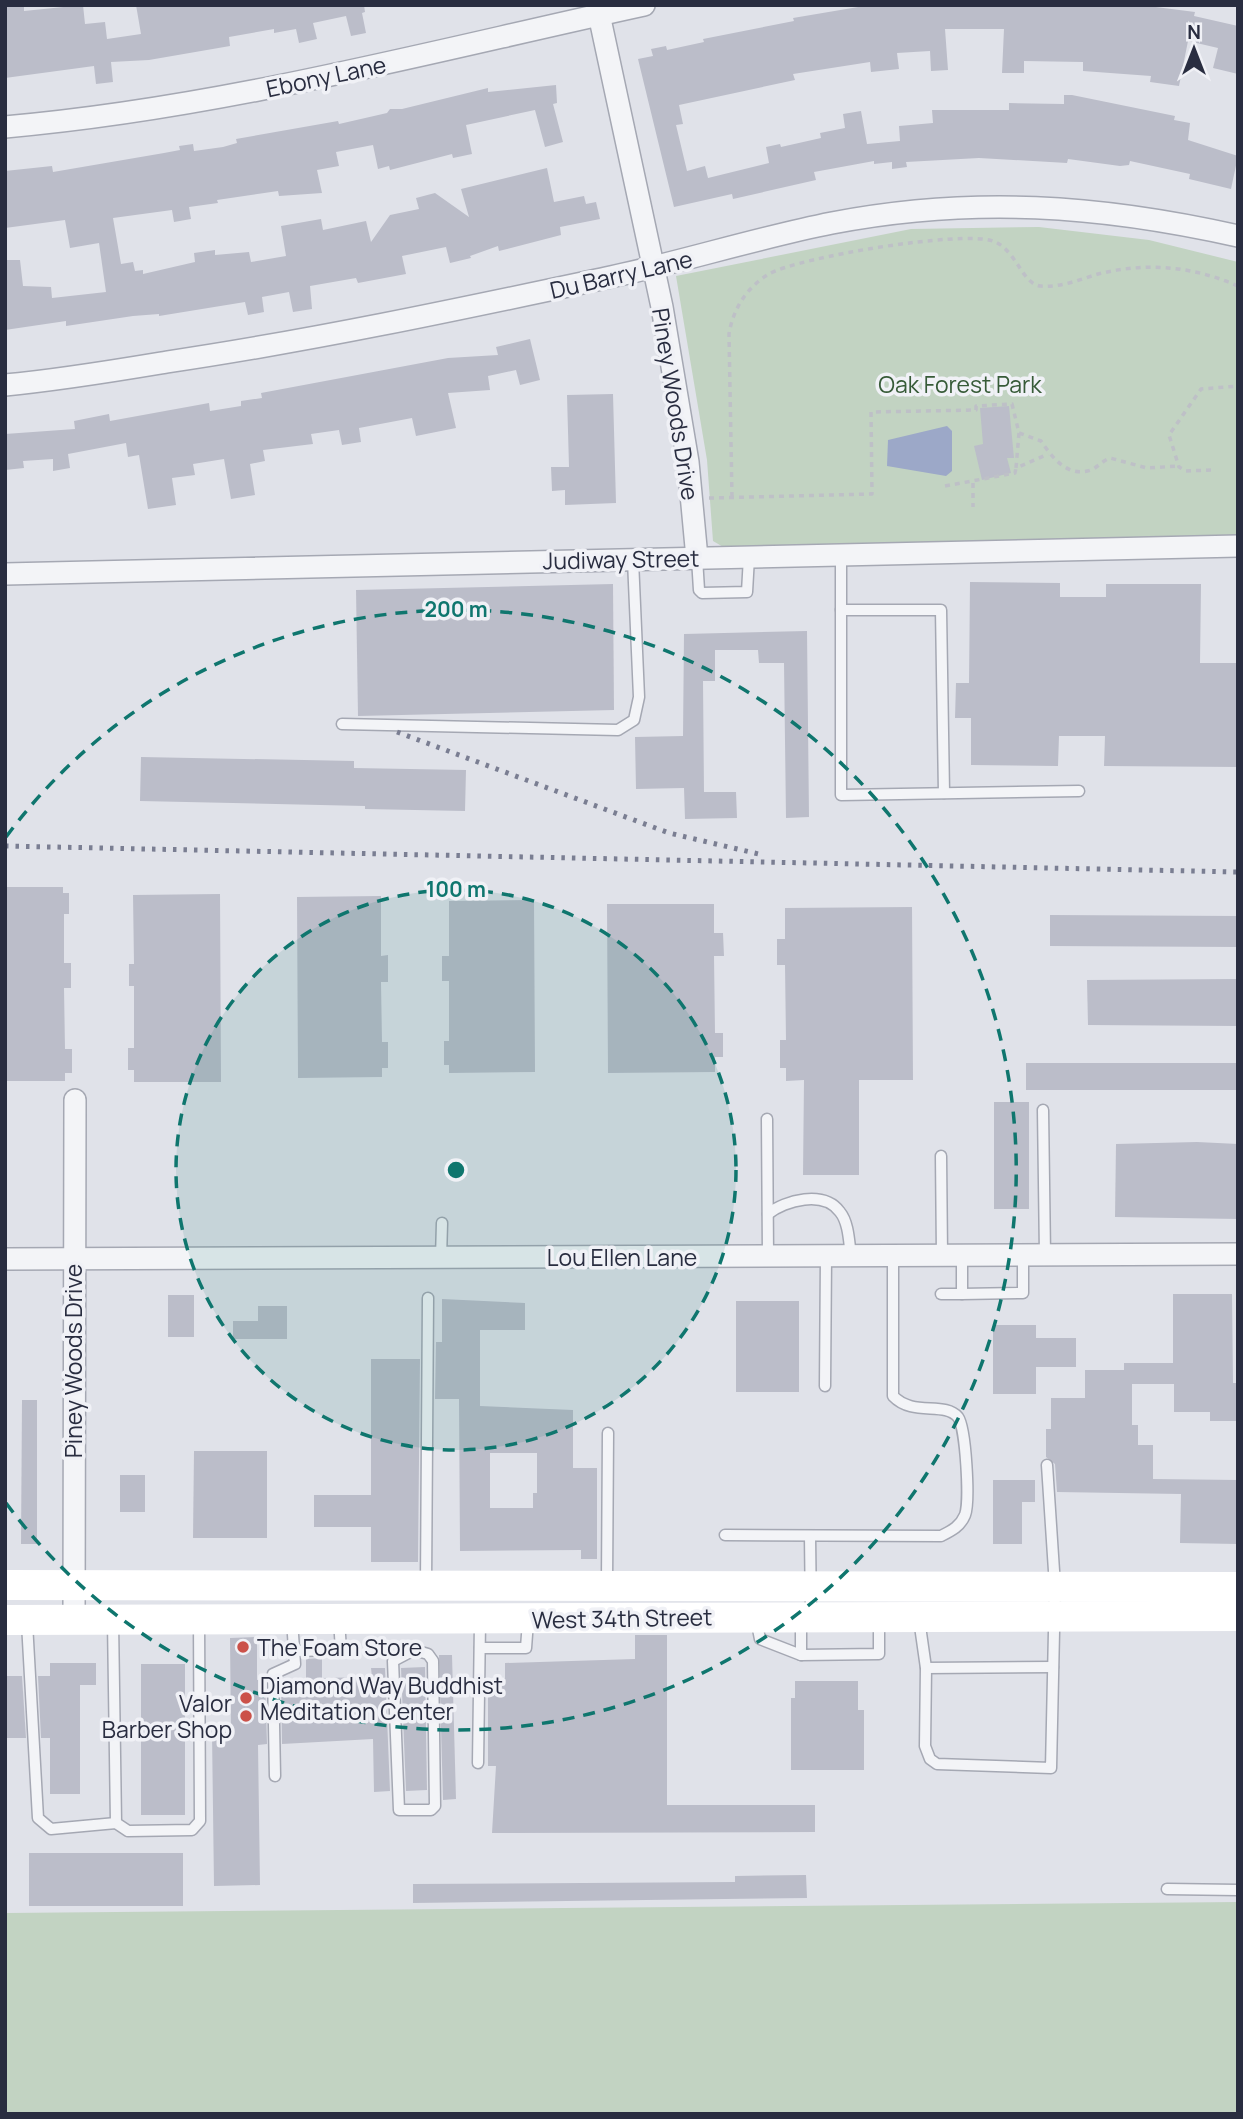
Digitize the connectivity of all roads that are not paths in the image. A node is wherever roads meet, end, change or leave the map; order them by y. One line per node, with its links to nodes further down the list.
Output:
1 (644, 5): 2 (street, Ebony Lane)
2 (598, 10): 3 (street, Ebony Lane); 5 (street, Piney Woods Drive)
3 (5, 128)
4 (1238, 236): 5 (street, Du Barry Lane)
5 (654, 267): 6 (street, Du Barry Lane); 10 (street, Piney Woods Drive)
6 (5, 385)
7 (1238, 546): 8 (street, Judiway Street)
8 (841, 555): 9 (street, Judiway Street); 13 (lane)
9 (748, 557): 10 (street, Judiway Street); 10 (lane)
10 (697, 558): 11 (street, Judiway Street)
11 (633, 560): 12 (street, Judiway Street); 14 (lane)
12 (5, 574)
13 (841, 610): 16 (lane); 16 (lane)
14 (342, 724)
15 (1079, 791): 16 (lane)
16 (944, 793)
17 (75, 1101): 33 (street, Piney Woods Drive)
18 (1043, 1110): 27 (lane)
19 (767, 1119): 21 (lane)
20 (941, 1156): 25 (lane)
21 (768, 1214): 28 (lane); 30 (lane)
22 (442, 1223): 31 (lane)
23 (1238, 1254): 27 (street, Lou Ellen Lane)
24 (893, 1255): 25 (street, Lou Ellen Lane); 30 (street, Lou Ellen Lane); 41 (lane)
25 (952, 1255): 26 (street, Lou Ellen Lane); 35 (lane)
26 (1023, 1255): 27 (street, Lou Ellen Lane); 35 (lane)
27 (1045, 1255)
28 (768, 1256): 29 (street, Lou Ellen Lane); 31 (street, Lou Ellen Lane)
29 (826, 1256): 30 (street, Lou Ellen Lane); 37 (lane)
30 (851, 1256)
31 (441, 1258): 33 (street, Lou Ellen Lane)
32 (5, 1259): 33 (street, Lou Ellen Lane)
33 (72, 1259): 42 (street, Piney Woods Drive)
34 (941, 1294): 35 (lane)
35 (962, 1294)
36 (428, 1298): 47 (lane)
37 (825, 1386)
38 (608, 1433): 49 (lane)
39 (1047, 1465): 46 (lane)
40 (726, 1535): 41 (lane)
41 (810, 1536): 45 (lane)
42 (73, 1585): 43 (main road, West 34th Street); 44 (main road, West 34th Street); 61 (street, Piney Woods Drive)
43 (5, 1586)
44 (321, 1586): 47 (main road, West 34th Street); 60 (main road)
45 (810, 1586): 46 (main road, West 34th Street); 49 (main road, West 34th Street); 54 (lane)
46 (1055, 1586): 50 (main road, West 34th Street); 52 (lane)
47 (426, 1587): 48 (main road, West 34th Street)
48 (558, 1587): 49 (main road, West 34th Street); 57 (main road)
49 (607, 1587)
50 (1238, 1587)
51 (919, 1615): 52 (main road, West 34th Street); 55 (main road, West 34th Street); 68 (lane)
52 (1055, 1615): 56 (main road, West 34th Street); 67 (lane)
53 (756, 1616): 54 (main road, West 34th Street); 57 (main road, West 34th Street); 66 (lane)
54 (806, 1616): 55 (main road, West 34th Street); 66 (lane)
55 (879, 1616): 66 (lane)
56 (1238, 1616)
57 (558, 1619): 63 (main road, West 34th Street)
58 (16, 1620): 61 (main road, West 34th Street); 71 (lane)
59 (200, 1620): 60 (main road, West 34th Street); 62 (main road, West 34th Street); 71 (lane)
60 (317, 1620): 64 (main road, West 34th Street); 65 (lane); 65 (lane)
61 (74, 1621): 62 (main road, West 34th Street)
62 (113, 1621): 71 (lane)
63 (480, 1634): 64 (main road, West 34th Street); 69 (lane)
64 (414, 1636): 64 (lane)
65 (294, 1651): 70 (lane)
66 (801, 1655)
67 (1054, 1667): 68 (lane); 68 (lane)
68 (926, 1668)
69 (478, 1763)
70 (275, 1776)
71 (116, 1823)
72 (1167, 1889): 73 (lane)
73 (1238, 1890)

